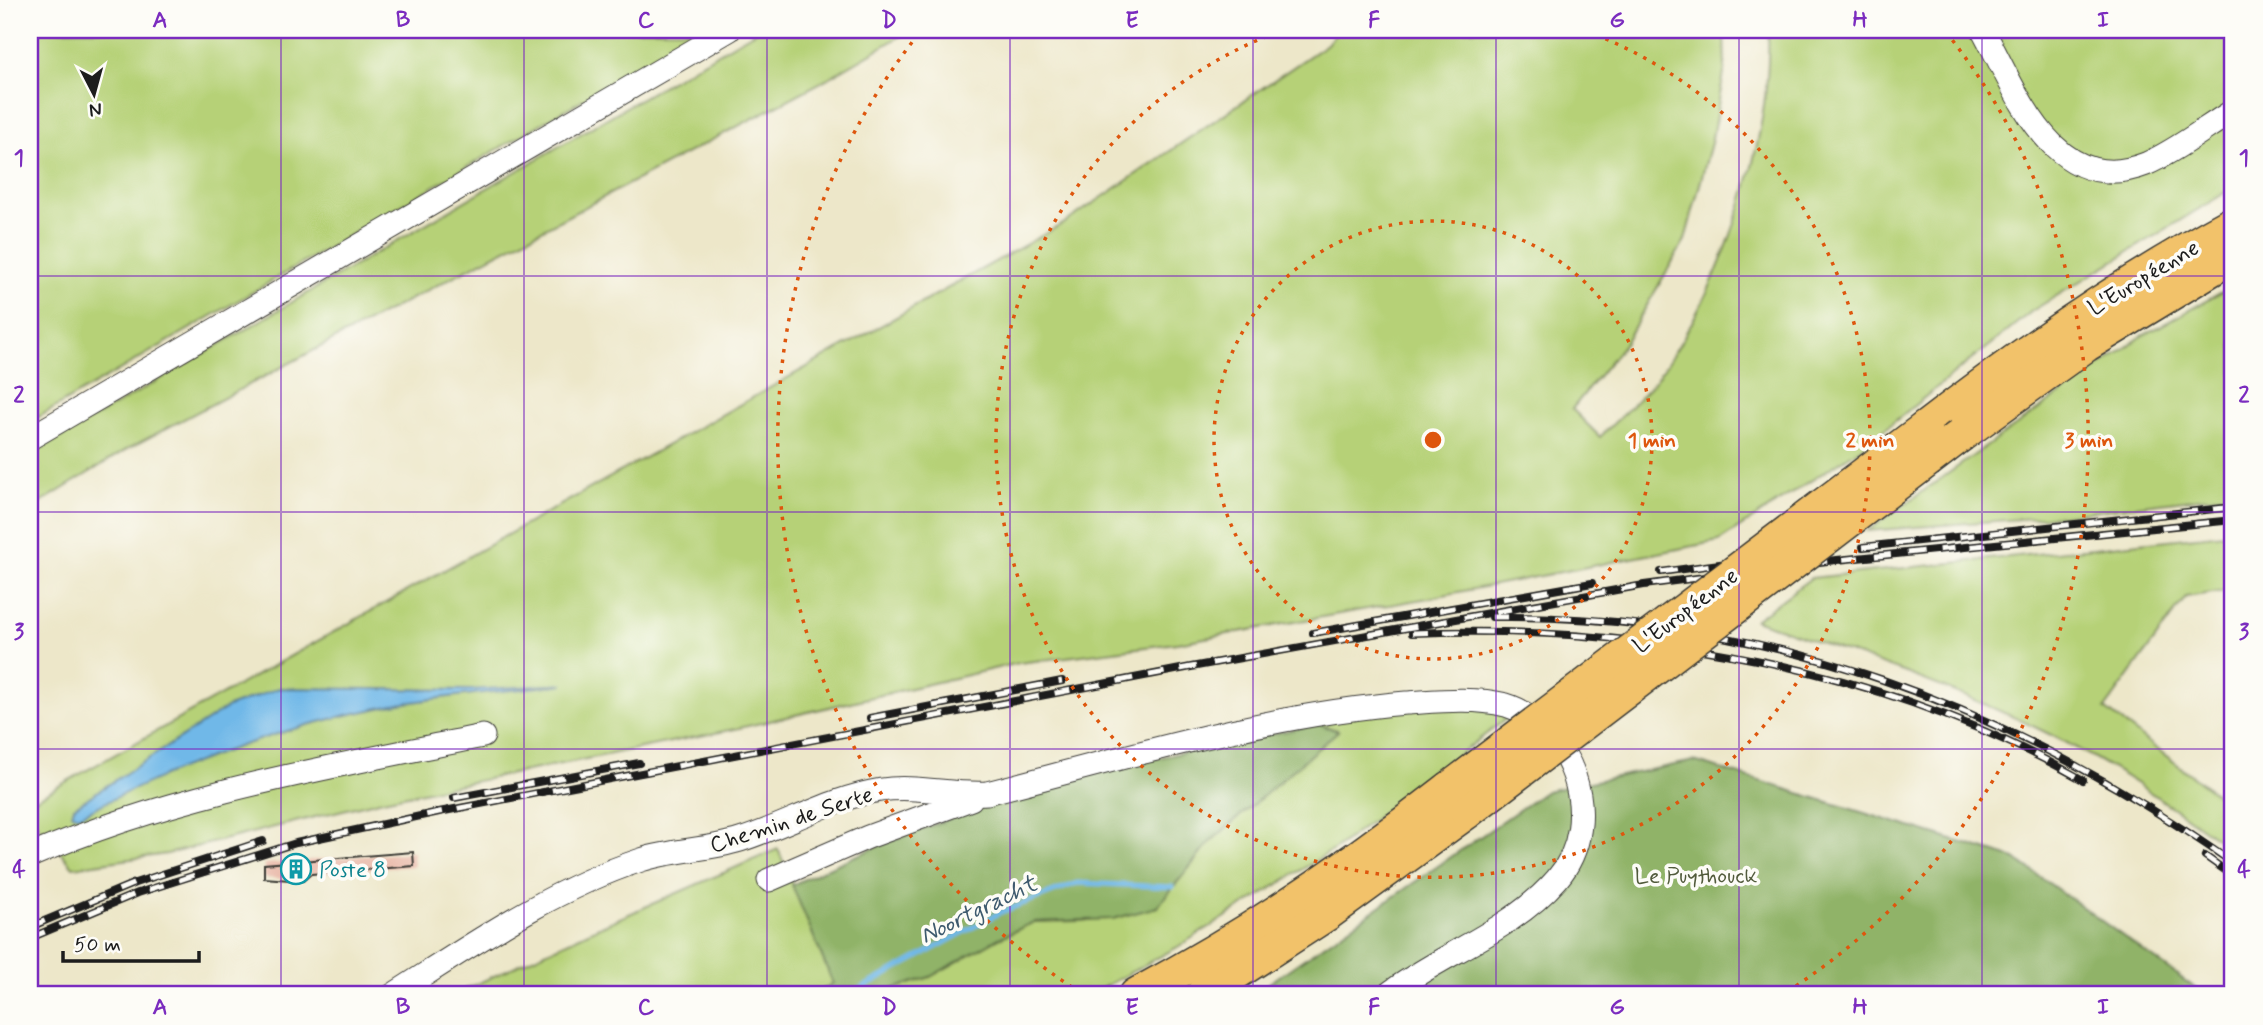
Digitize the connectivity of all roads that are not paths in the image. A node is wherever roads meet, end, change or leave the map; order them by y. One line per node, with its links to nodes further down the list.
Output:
1 (729, 30): 6 (street)
2 (1983, 30): 3 (street)
3 (2233, 111)
4 (2233, 223): 9 (highway, L'Européenne, bridge)
5 (2233, 256): 9 (highway, L'Européenne, bridge)
6 (30, 438)
7 (483, 736): 10 (street)
8 (987, 793): 11 (street); 12 (street, Chemin de Serte); 15 (street, Chemin de Serte)
9 (1459, 800): 13 (highway, L'Européenne); 14 (highway, L'Européenne)
10 (30, 856)
11 (769, 880)
12 (393, 995)
13 (1136, 995)
14 (1202, 995)
15 (1387, 995)

